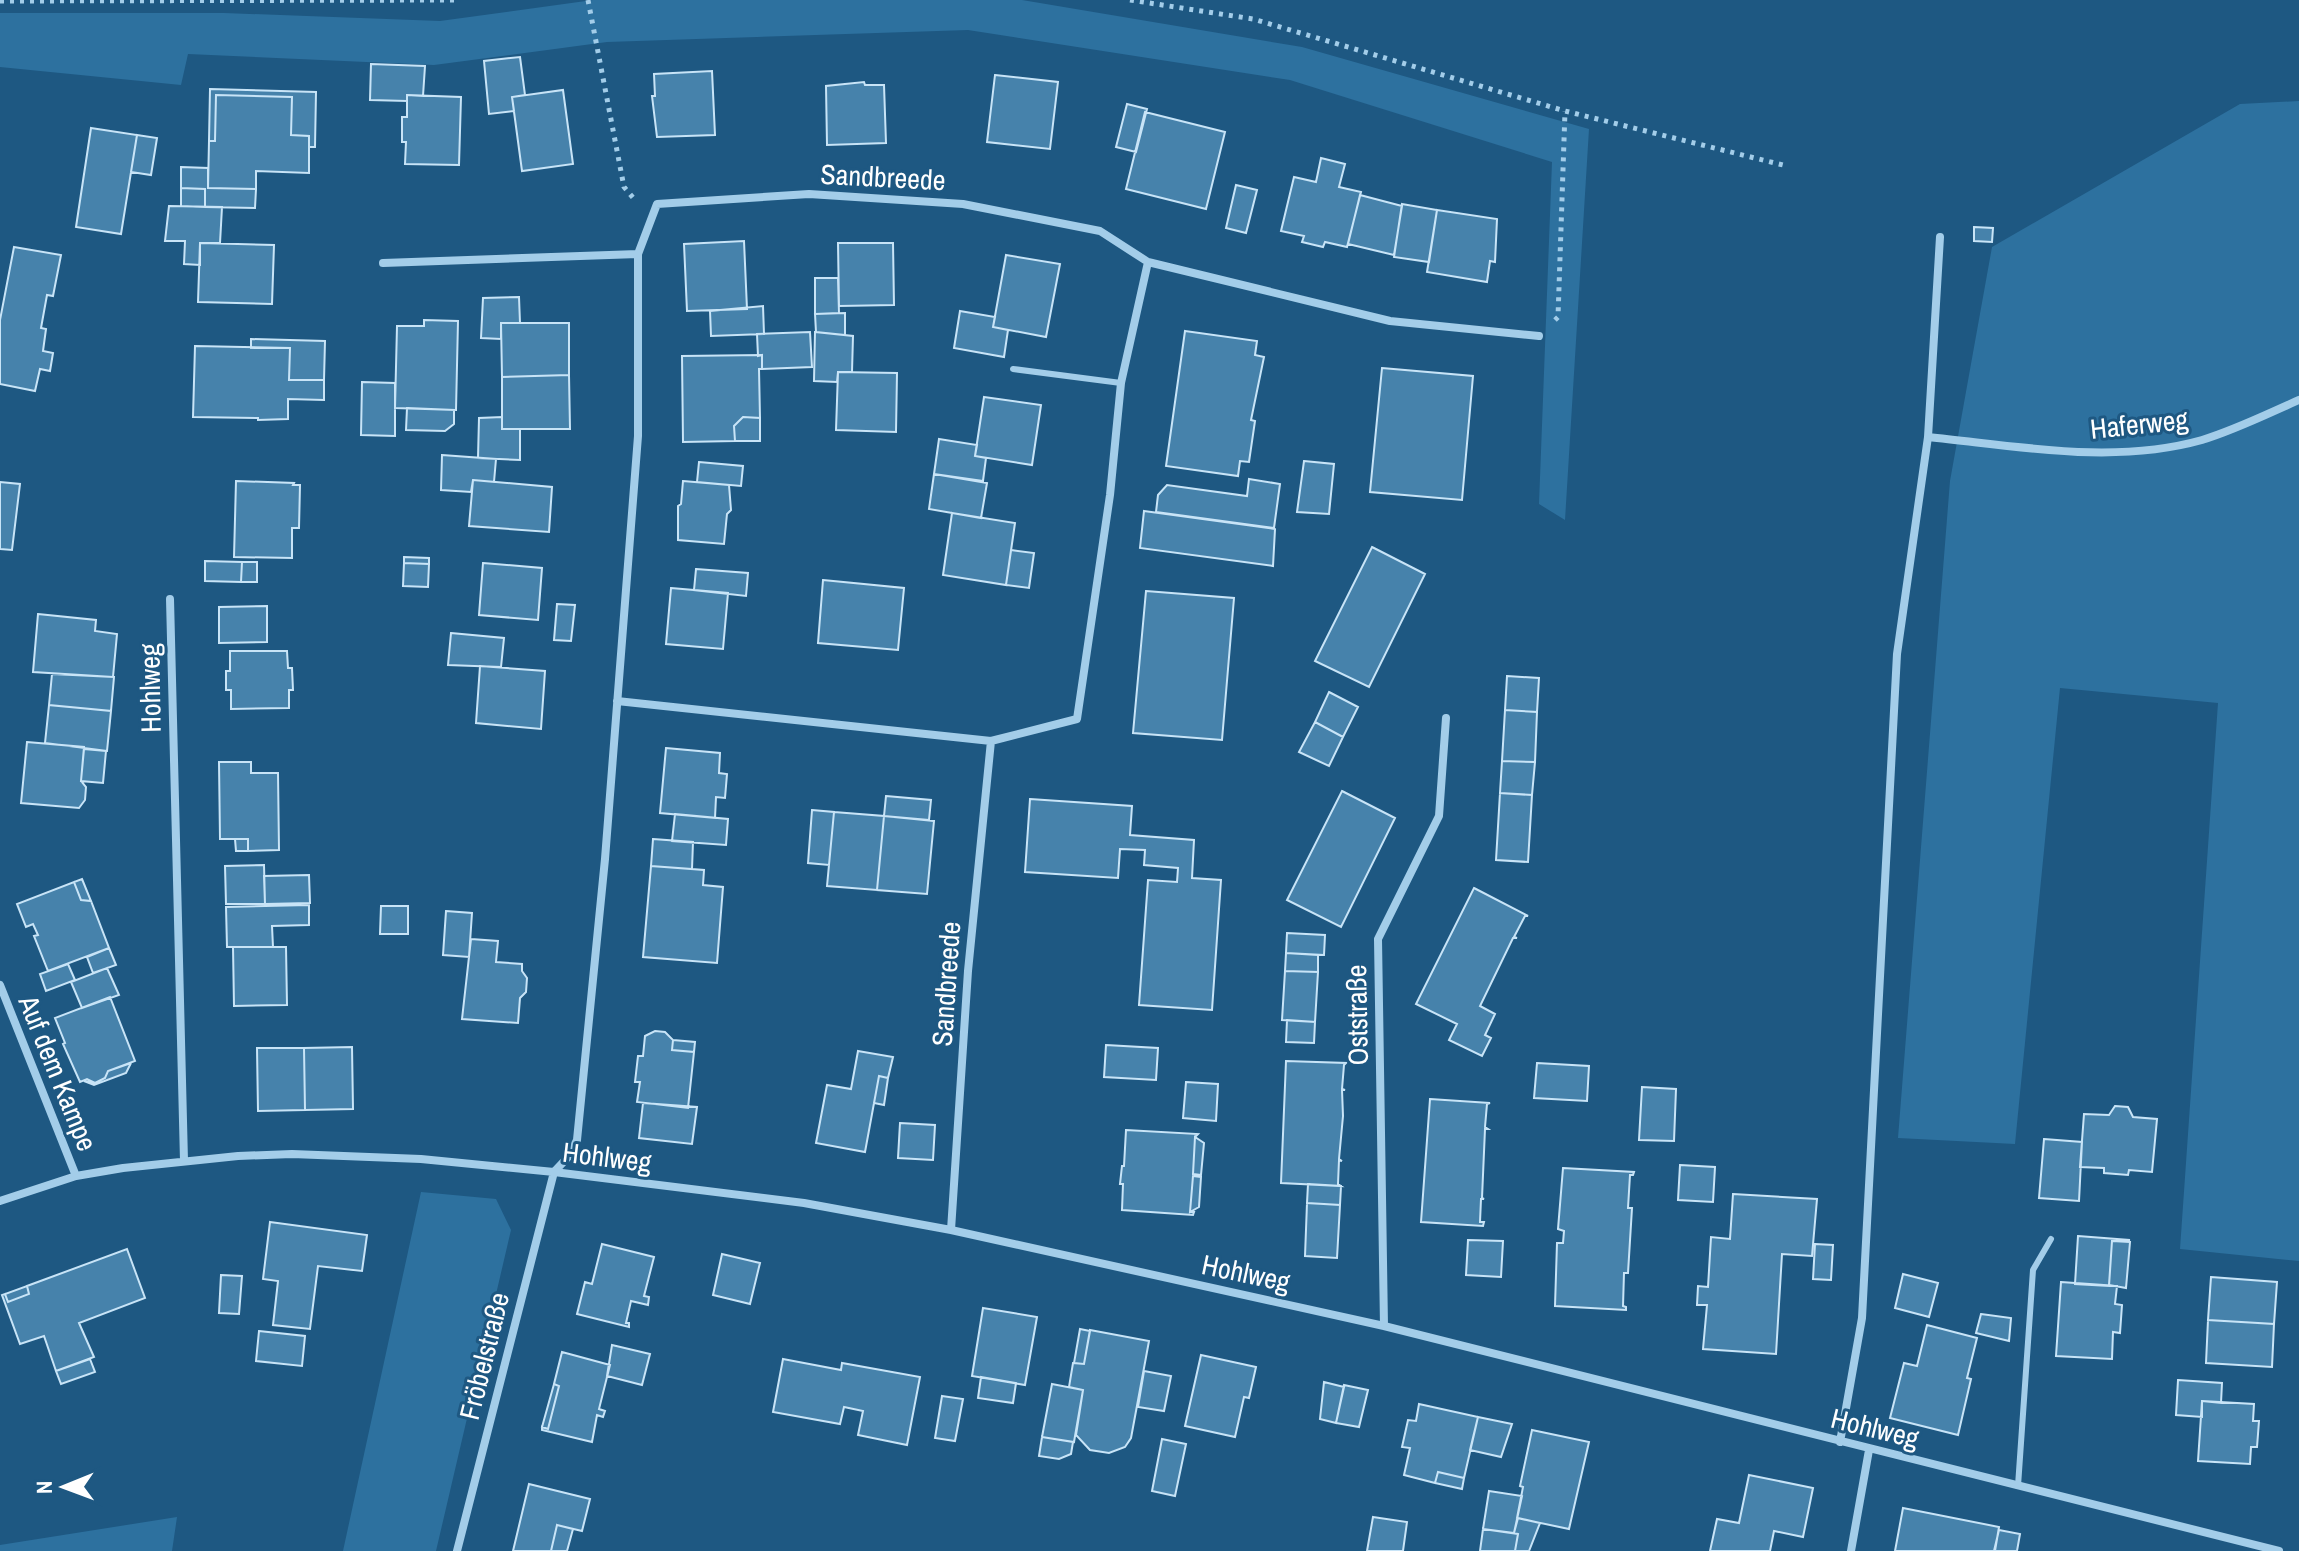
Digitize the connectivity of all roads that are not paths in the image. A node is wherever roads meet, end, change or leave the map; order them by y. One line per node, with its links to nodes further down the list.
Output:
1 (1940, 237): 9 (street)
2 (638, 254): 3 (street, Sandbreede); 4 (street); 11 (street)
3 (1148, 262): 5 (street, Sandbreede); 7 (street)
4 (383, 263)
5 (1539, 336)
6 (1013, 369): 7 (lane)
7 (1121, 383): 13 (street)
8 (2299, 400): 9 (street, Haferweg)
9 (1928, 437): 22 (street)
10 (170, 599): 15 (street, Hohlweg)
11 (617, 701): 13 (street); 16 (street)
12 (1446, 718): 21 (street, Oststraße)
13 (991, 741): 19 (street, Sandbreede)
14 (0, 985): 17 (street, Auf dem Kampe)
15 (184, 1161): 16 (street, Hohlweg); 17 (street, Hohlweg)
16 (554, 1172): 19 (street, Hohlweg); 25 (street, Fröbelstraße)
17 (76, 1176): 18 (street, Hohlweg)
18 (0, 1201)
19 (951, 1230): 21 (street, Hohlweg)
20 (2051, 1239): 24 (lane)
21 (1384, 1326): 22 (street, Hohlweg)
22 (1840, 1442): 23 (street, Hohlweg)
23 (1869, 1450): 24 (street, Hohlweg); 26 (street)
24 (2018, 1486): 27 (street, Hohlweg)
25 (457, 1551)
26 (1851, 1551)
27 (2279, 1551)

